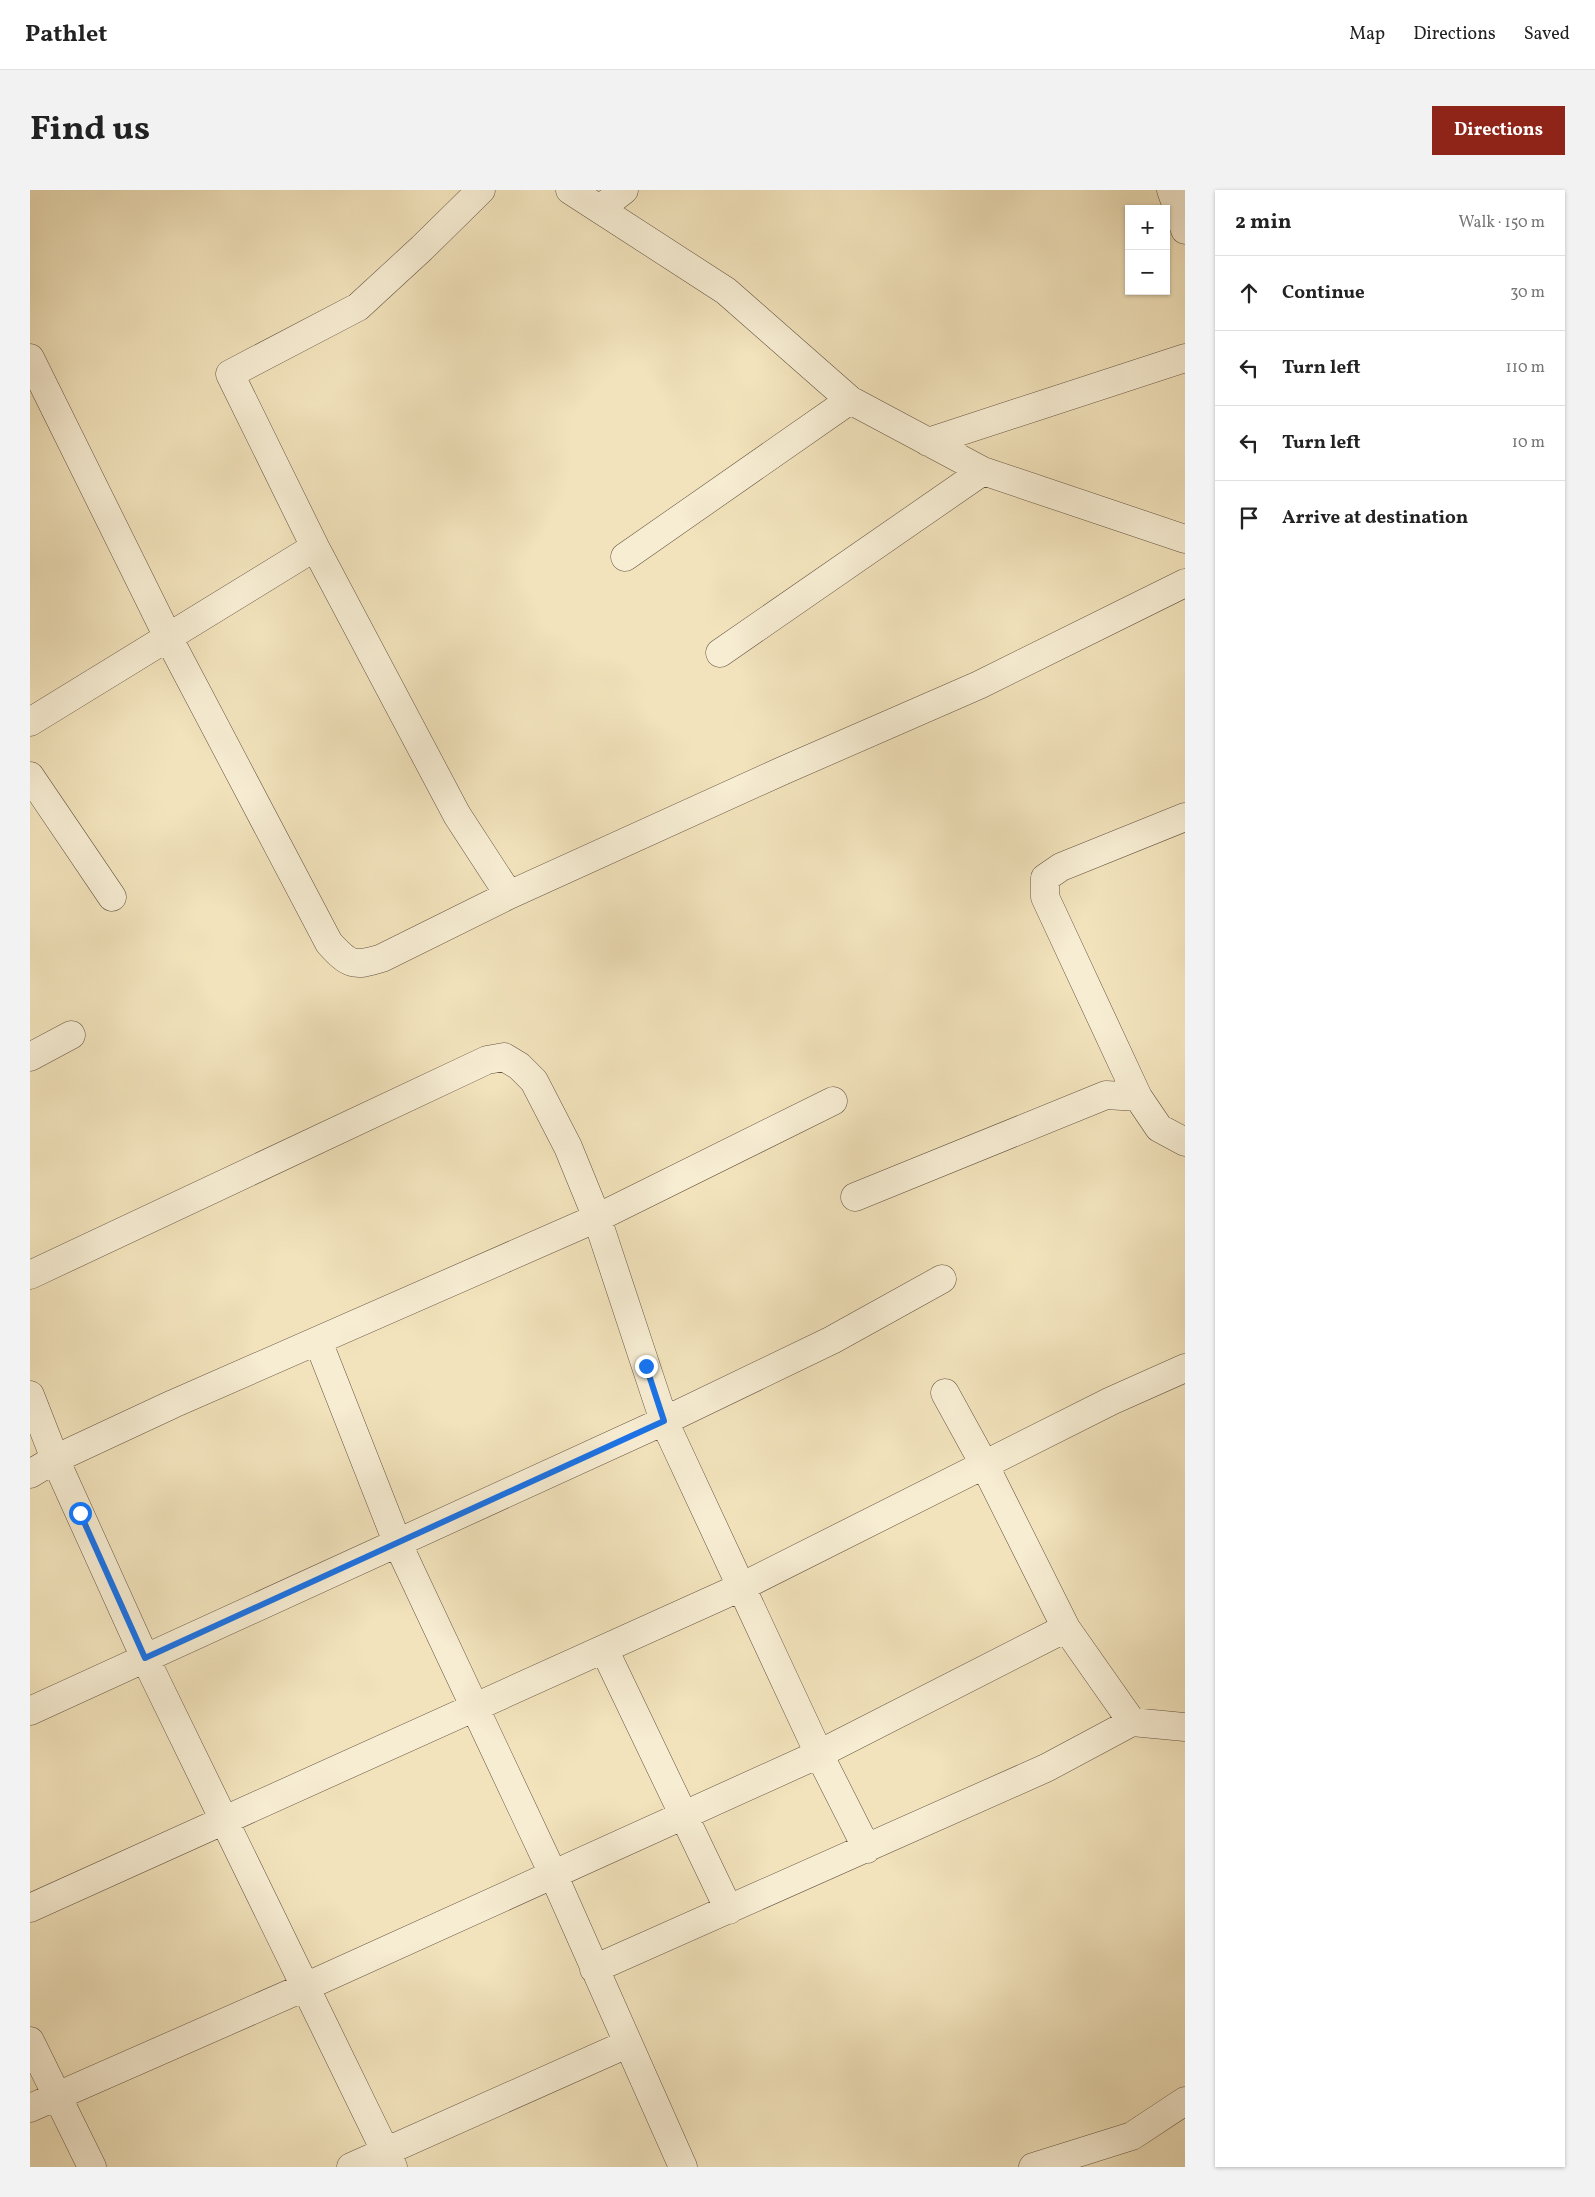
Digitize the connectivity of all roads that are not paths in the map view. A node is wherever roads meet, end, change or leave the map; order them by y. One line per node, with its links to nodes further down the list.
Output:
1 (480, 190): 13 (street)
2 (570, 190): 5 (street)
3 (624, 190): 5 (street)
4 (1171, 190): 6 (street)
5 (601, 208): 9 (street)
6 (1185, 230)
7 (30, 358): 16 (street)
8 (1185, 358): 10 (street)
9 (850, 400): 10 (street); 14 (street)
10 (928, 442): 11 (street)
11 (983, 471): 12 (street); 17 (street)
12 (1185, 539)
13 (315, 547): 16 (street); 21 (street)
14 (625, 557)
15 (1185, 583): 21 (street)
16 (168, 637): 18 (street); 21 (street)
17 (720, 654)
18 (30, 722)
19 (30, 776): 22 (street)
20 (1185, 817): 25 (street)
21 (509, 895)
22 (112, 897)
23 (71, 1035): 24 (street)
24 (30, 1057)
25 (1138, 1097): 27 (street); 28 (street)
26 (833, 1101): 29 (street)
27 (1185, 1142)
28 (855, 1197)
29 (597, 1218): 30 (street); 32 (street); 36 (street)
30 (30, 1275)
31 (942, 1280): 36 (street)
32 (318, 1340): 37 (street); 40 (street)
33 (1185, 1368): 38 (street)
34 (945, 1393): 38 (street)
35 (30, 1395): 37 (street)
36 (664, 1421): 40 (street); 41 (street)
37 (55, 1459): 39 (street); 44 (street)
38 (984, 1464): 41 (street); 42 (street)
39 (30, 1474)
40 (397, 1542): 44 (street); 45 (street)
41 (741, 1587): 43 (street); 49 (street)
42 (1066, 1628): 47 (street); 49 (street)
43 (604, 1649): 45 (street); 50 (street)
44 (145, 1658): 46 (street); 51 (street)
45 (474, 1708): 51 (street); 53 (street)
46 (30, 1711)
47 (1132, 1722): 48 (street); 52 (street)
48 (1185, 1727)
49 (820, 1754): 50 (street); 52 (street)
50 (685, 1815): 53 (street); 55 (street)
51 (225, 1820): 54 (street); 57 (street)
52 (867, 1849): 55 (street)
53 (553, 1874): 56 (street); 57 (street)
54 (30, 1908)
55 (729, 1910): 56 (street)
56 (594, 1969): 59 (street)
57 (305, 1987): 60 (street); 63 (street)
58 (30, 2041): 60 (street)
59 (627, 2044): 63 (street); 66 (street)
60 (56, 2096): 62 (street); 64 (street)
61 (1185, 2100): 67 (street)
62 (30, 2108)
63 (389, 2159): 65 (street)
64 (92, 2167)
65 (351, 2167)
66 (682, 2167)
67 (1033, 2167)

